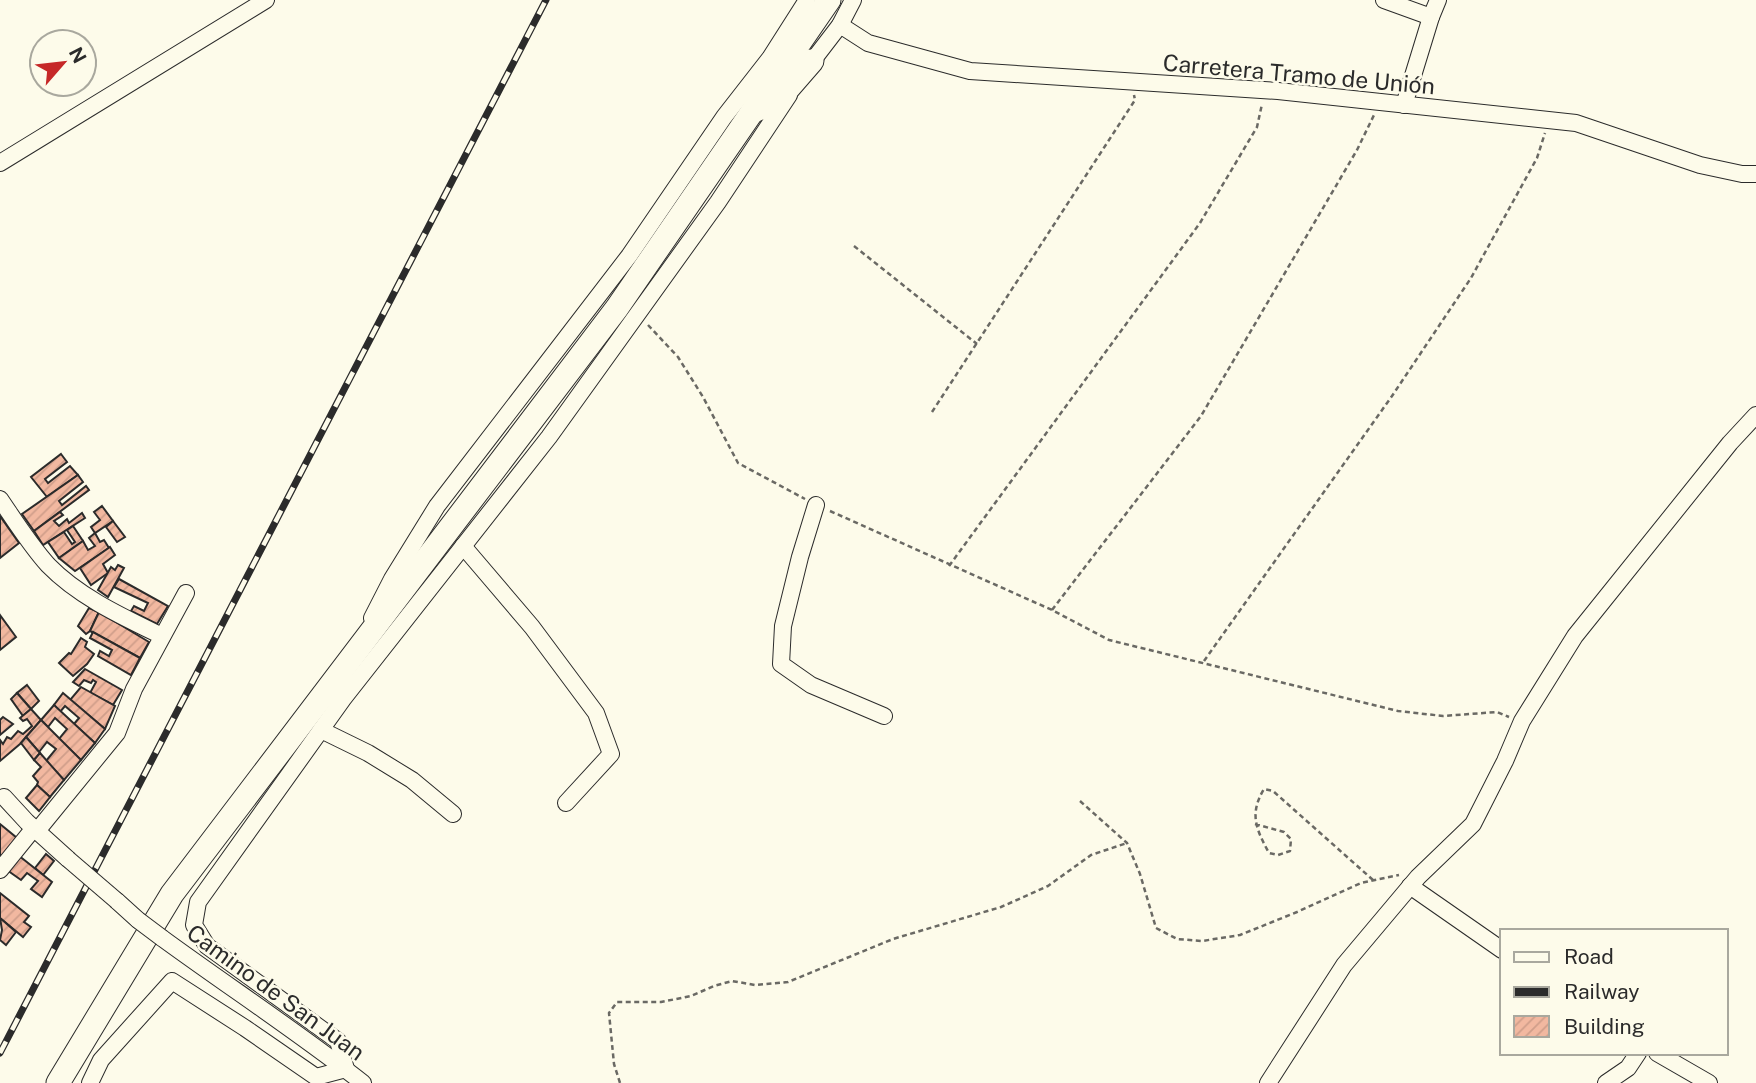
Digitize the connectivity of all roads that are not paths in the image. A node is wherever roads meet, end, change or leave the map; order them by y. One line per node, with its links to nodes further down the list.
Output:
1 (266, 0): 12 (street)
2 (807, 0): 20 (street)
3 (829, 0): 11 (highway)
4 (853, 0): 8 (street)
5 (1384, 0): 7 (street)
6 (1438, 0): 7 (street)
7 (1431, 17): 10 (street)
8 (840, 25): 9 (street); 10 (street, Carretera Tramo de Unión)
9 (812, 61): 11 (highway); 17 (street)
10 (1404, 105): 13 (street, Carretera Tramo de Unión)
11 (749, 114): 20 (highway)
12 (0, 163)
13 (1756, 174)
14 (1756, 415): 28 (street)
15 (0, 499): 19 (street)
16 (816, 505): 21 (street)
17 (463, 546): 22 (street); 24 (street)
18 (186, 593): 19 (street)
19 (162, 636): 26 (street)
20 (357, 649): 33 (highway)
21 (884, 716)
22 (321, 730): 25 (street); 32 (street)
23 (1, 794): 26 (street, Camino de San Juan)
24 (566, 803)
25 (453, 814)
26 (35, 830): 27 (street); 32 (street, Camino de San Juan, bridge)
27 (0, 870)
28 (1410, 886): 29 (street); 36 (street)
29 (1500, 949)
30 (1637, 1055): 37 (street)
31 (1660, 1055): 38 (street)
32 (346, 1069): 34 (street); 35 (street, Camino de San Juan)
33 (58, 1083)
34 (90, 1083)
35 (363, 1083)
36 (1268, 1083)
37 (1606, 1083)
38 (1709, 1083)

